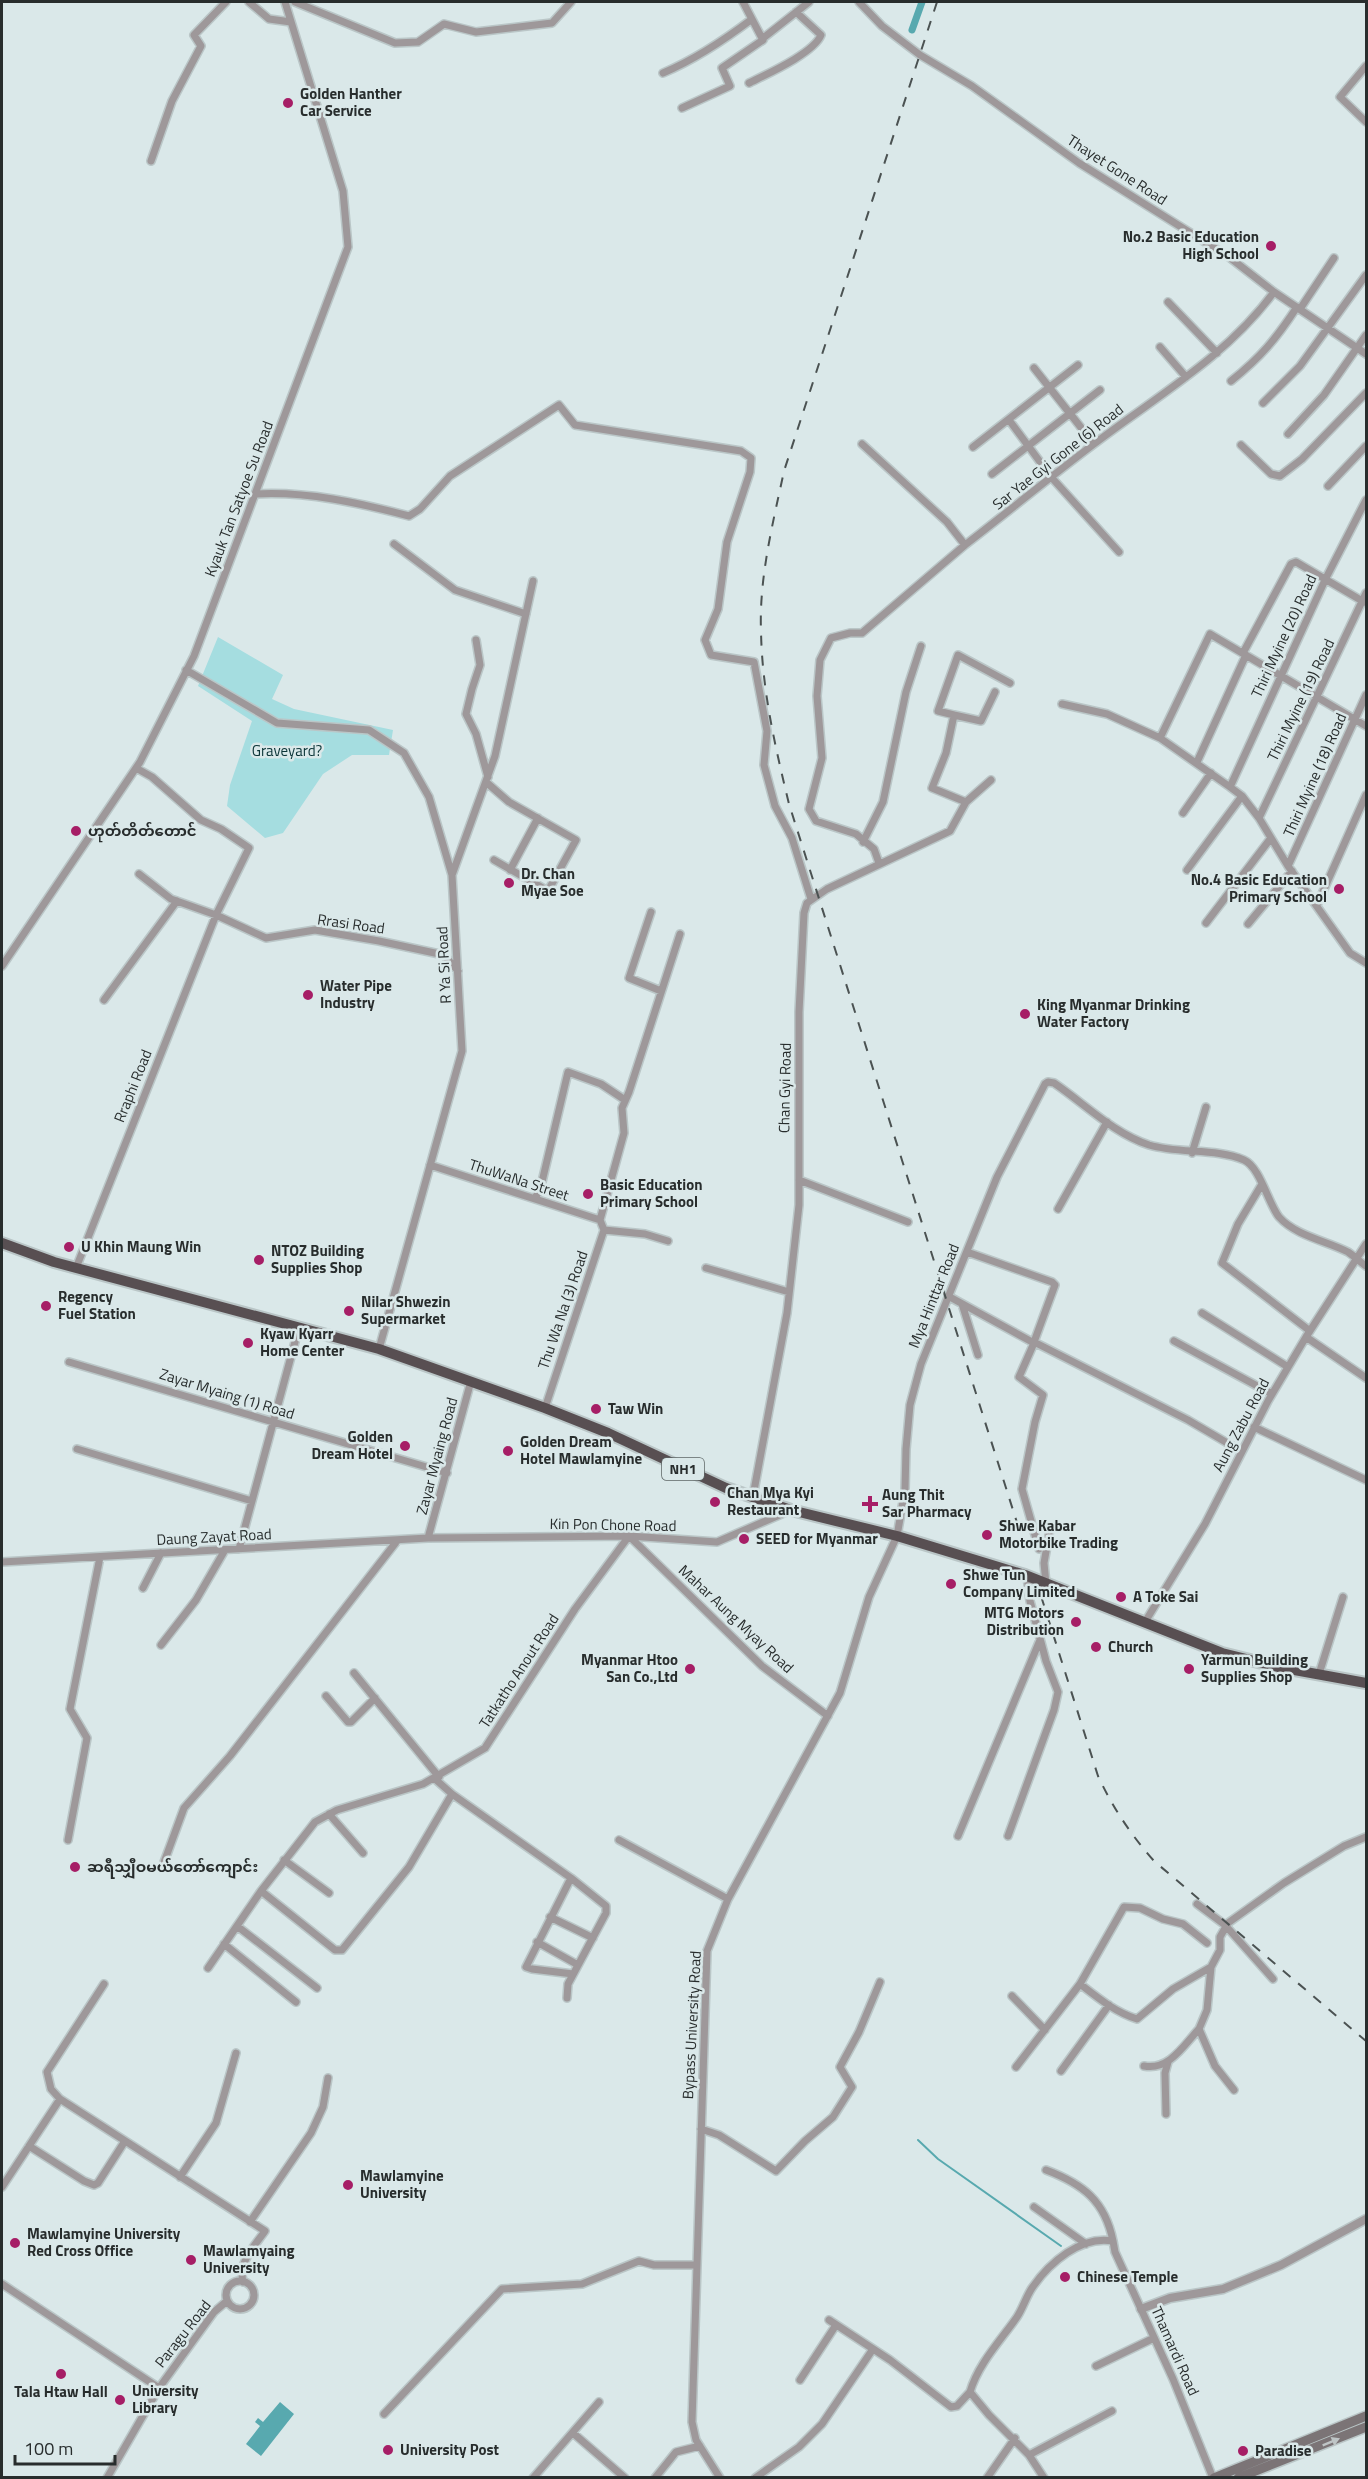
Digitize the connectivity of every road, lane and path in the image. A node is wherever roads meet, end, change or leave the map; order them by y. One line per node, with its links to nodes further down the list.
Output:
1 (226, 2): 18 (street)
2 (249, 2): 11 (street)
3 (285, 2): 11 (street, Kyauk Tan Satyoe Su Road)
4 (295, 2): 5 (street)
5 (571, 2)
6 (742, 2): 10 (street)
7 (808, 2): 9 (street)
8 (859, 2): 21 (street, Thayet Gone Road)
9 (796, 12): 12 (street); 15 (street)
10 (752, 19): 12 (street); 14 (street)
11 (291, 21): 50 (street, Kyauk Tan Satyoe Su Road)
12 (762, 39): 16 (street)
13 (1366, 66): 17 (street)
14 (663, 73)
15 (749, 83)
16 (682, 108)
17 (1366, 122)
18 (151, 161)
19 (1334, 258): 23 (street)
20 (1366, 275): 24 (street)
21 (1274, 292): 23 (street, Thayet Gone Road); 28 (street, Sar Yae Gyi Gone (6) Road)
22 (1168, 302): 28 (street)
23 (1299, 308): 24 (street, Thayet Gone Road); 33 (street)
24 (1328, 329): 27 (street, Thayet Gone Road); 37 (street)
25 (1366, 335): 27 (street)
26 (1160, 347): 32 (street)
27 (1359, 349): 29 (street, Thayet Gone Road); 40 (street)
28 (1216, 353): 32 (street, Sar Yae Gyi Gone (6) Road)
29 (1366, 354)
30 (1078, 365): 34 (street)
31 (1034, 368): 34 (street)
32 (1186, 377): 42 (street, Sar Yae Gyi Gone (6) Road)
33 (1231, 381)
34 (1049, 388): 38 (street); 39 (street)
35 (1100, 390): 38 (street)
36 (1366, 393): 43 (street)
37 (1263, 403)
38 (1068, 414): 42 (street); 44 (street)
39 (1009, 420): 44 (street); 46 (street)
40 (1288, 434)
41 (862, 444): 53 (street)
42 (1094, 444): 48 (street, Sar Yae Gyi Gone (6) Road)
43 (1241, 445)
44 (1027, 446): 47 (street); 48 (street)
45 (1366, 446): 49 (street)
46 (973, 447)
47 (992, 474)
48 (1052, 478): 53 (street, Sar Yae Gyi Gone (6) Road); 54 (street)
49 (1328, 486)
50 (255, 494): 63 (street, Kyauk Tan Satyoe Su Road); 95 (street)
51 (1366, 500): 55 (street, Thiri Myine (20) Road)
52 (394, 544): 59 (street)
53 (965, 545): 87 (street, Sar Yae Gyi Gone (6) Road)
54 (1119, 552)
55 (1326, 578): 58 (street); 62 (street); 64 (street, Thiri Myine (20) Road)
56 (533, 581): 59 (street, R Ya Si Road)
57 (1366, 593): 58 (street, Thiri Myine (19) Road)
58 (1365, 602): 68 (street, Thiri Myine (19) Road)
59 (526, 614): 77 (street, R Ya Si Road)
60 (476, 640): 77 (street)
61 (921, 646): 87 (street)
62 (1244, 654): 64 (street); 73 (street); 74 (street)
63 (186, 670): 75 (street, Kyauk Tan Satyoe Su Road); 94 (street)
64 (1281, 674): 68 (street); 79 (street, Thiri Myine (20) Road)
65 (1010, 683): 70 (street)
66 (995, 692): 70 (street)
67 (1366, 695): 71 (street, Thiri Myine (18) Road)
68 (1317, 698): 71 (street); 85 (street, Thiri Myine (19) Road)
69 (1062, 704): 73 (street)
70 (954, 715): 82 (street)
71 (1355, 718): 72 (street); 90 (street, Thiri Myine (18) Road)
72 (1366, 726)
73 (1160, 738): 74 (street)
74 (1197, 762): 76 (street)
75 (136, 768): 99 (street, Rraphi Road); 104 (street, Kyauk Tan Satyoe Su Road)
76 (1211, 773): 79 (street); 83 (street)
77 (487, 779): 84 (street); 94 (street, R Ya Si Road)
78 (991, 780): 82 (street)
79 (1230, 786): 81 (street)
80 (1366, 795): 97 (street)
81 (1242, 796): 85 (street); 92 (street)
82 (966, 802): 89 (street)
83 (1182, 813)
84 (538, 818): 91 (street); 91 (street)
85 (1259, 818): 86 (street)
86 (1271, 838): 90 (street); 100 (street)
87 (863, 842): 89 (street)
88 (494, 860): 91 (street)
89 (879, 863): 95 (street)
90 (1290, 869): 97 (street); 101 (street, Thiri Myine (18) Road)
91 (510, 870)
92 (1187, 870)
93 (139, 874): 96 (street, Rrasi Road)
94 (452, 875): 105 (street, R Ya Si Road)
95 (811, 899): 113 (street, Chan Gyi Road)
96 (177, 902): 99 (street, Rrasi Road); 107 (street)
97 (1317, 905): 103 (street)
98 (651, 912): 106 (street)
99 (216, 915): 105 (street, Rrasi Road); 126 (street, Rraphi Road)
100 (1206, 923)
101 (1248, 924)
102 (680, 934): 106 (street)
103 (1366, 963)
104 (2, 966)
105 (458, 972): 112 (street, R Ya Si Road)
106 (661, 992): 108 (street)
107 (104, 1000)
108 (625, 1100): 115 (street); 117 (street)
109 (1206, 1107): 111 (street)
110 (1107, 1122): 111 (street); 116 (street); 123 (street, Mya Hinttar Road)
111 (1192, 1153): 114 (street)
112 (430, 1165): 115 (street, ThuWaNa Street); 136 (street, R Ya Si Road)
113 (799, 1180): 118 (street); 128 (street, Chan Gyi Road)
114 (1262, 1184): 124 (street); 133 (street)
115 (535, 1199): 117 (street, ThuWaNa Street)
116 (1058, 1209)
117 (600, 1220): 119 (street)
118 (908, 1222)
119 (604, 1230): 120 (street); 143 (street, Thu Wa Na (3) Road)
120 (668, 1241)
121 (2, 1244): 126 (highway, NH1)
122 (1366, 1244): 124 (street, Aung Zabu Road)
123 (967, 1252): 129 (street, Mya Hinttar Road); 135 (street)
124 (1357, 1259): 125 (street); 133 (street, Aung Zabu Road)
125 (1366, 1266)
126 (76, 1268): 132 (highway, NH1)
127 (706, 1268): 128 (street)
128 (789, 1292): 150 (street, Chan Gyi Road)
129 (948, 1296): 130 (street); 155 (street, Mya Hinttar Road)
130 (962, 1304): 135 (street); 137 (street)
131 (1202, 1313): 139 (street)
132 (299, 1327): 136 (highway, NH1); 144 (street)
133 (1308, 1334): 139 (street, Aung Zabu Road); 140 (street)
134 (1174, 1341): 142 (street)
135 (1034, 1342): 147 (street); 159 (street)
136 (380, 1349): 141 (highway, NH1)
137 (978, 1355)
138 (69, 1362): 144 (street, Zayar Myaing (1) Road)
139 (1288, 1367): 142 (street, Aung Zabu Road)
140 (1366, 1378)
141 (471, 1381): 143 (highway, NH1); 148 (street, Zayar Myaing Road)
142 (1272, 1394): 145 (street, Aung Zabu Road)
143 (545, 1408): 150 (highway, NH1)
144 (273, 1423): 148 (street, Zayar Myaing (1) Road); 151 (street)
145 (1254, 1427): 147 (street, Aung Zabu Road); 149 (street)
146 (77, 1449): 151 (street)
147 (1241, 1450): 168 (street, Aung Zabu Road)
148 (447, 1473): 156 (street, Zayar Myaing Road)
149 (1366, 1480)
150 (753, 1496): 152 (highway, NH1)
151 (252, 1501): 158 (street)
152 (791, 1510): 154 (street, Kin Pon Chone Road); 155 (highway, NH1)
153 (1050, 1529): 165 (street)
154 (629, 1536): 156 (street, Kin Pon Chone Road); 176 (street, Mahar Aung Myay Road); 177 (street, Tatkatho Anout Road)
155 (897, 1536): 164 (highway, NH1); 176 (street, Bypass University Road)
156 (428, 1538): 157 (street, Daung Zayat Road)
157 (397, 1541): 158 (street, Daung Zayat Road); 187 (street)
158 (239, 1549): 160 (street, Daung Zayat Road)
159 (1039, 1549)
160 (225, 1550): 161 (street, Daung Zayat Road); 170 (street)
161 (161, 1553): 162 (street, Daung Zayat Road); 166 (street)
162 (100, 1557): 163 (street, Daung Zayat Road); 183 (street)
163 (2, 1562)
164 (1027, 1576): 165 (highway, NH1); 169 (street)
165 (1046, 1584): 168 (highway, NH1)
166 (143, 1588)
167 (1342, 1598): 172 (street)
168 (1145, 1622): 172 (highway, NH1)
169 (1040, 1640): 180 (street); 181 (street)
170 (161, 1645)
171 (354, 1673): 175 (street)
172 (1319, 1674): 173 (highway, NH1)
173 (1366, 1683)
174 (326, 1696): 175 (street)
175 (375, 1698): 177 (street)
176 (828, 1716): 191 (street, Bypass University Road)
177 (437, 1778): 178 (street); 179 (street, Tatkatho Anout Road)
178 (452, 1794): 188 (street); 189 (street)
179 (328, 1814): 185 (street); 186 (street)
180 (958, 1836)
181 (1008, 1836)
182 (1366, 1837): 194 (street)
183 (68, 1840)
184 (619, 1840): 191 (street)
185 (363, 1853)
186 (284, 1860): 189 (street); 190 (street)
187 (163, 1865)
188 (571, 1878): 193 (street); 196 (street)
189 (261, 1891): 195 (street)
190 (329, 1893)
191 (729, 1899): 224 (street, Bypass University Road)
192 (1197, 1904): 194 (street)
193 (550, 1917): 196 (street); 197 (street)
194 (1225, 1925): 201 (street); 204 (street)
195 (237, 1926): 199 (street); 208 (street)
196 (592, 1938): 200 (street)
197 (537, 1942): 200 (street); 203 (street)
198 (1207, 1943): 207 (street)
199 (224, 1944): 202 (street); 211 (street)
200 (578, 1965): 203 (street)
201 (1211, 1967): 212 (street); 213 (street)
202 (207, 1968)
203 (573, 1974): 210 (street)
204 (1273, 1979)
205 (880, 1982): 224 (street)
206 (104, 1984): 222 (street)
207 (1080, 1984): 212 (street); 214 (street)
208 (317, 1988)
209 (1012, 1996): 214 (street)
210 (567, 1998)
211 (296, 2002)
212 (1109, 2006): 219 (street)
213 (1199, 2029): 216 (street); 221 (street)
214 (1045, 2030): 218 (street)
215 (236, 2053): 228 (street)
216 (1168, 2062): 217 (street); 223 (street)
217 (1144, 2066)
218 (1016, 2067)
219 (1061, 2071)
220 (328, 2078): 232 (street)
221 (1234, 2090)
222 (60, 2099): 225 (street); 226 (street)
223 (1166, 2114)
224 (701, 2129): 235 (street, Bypass University Road)
225 (125, 2141): 226 (street); 228 (street)
226 (29, 2146): 229 (street)
227 (1046, 2170): 233 (street, Thamardi Road)
228 (180, 2176): 232 (street)
229 (2, 2187)
230 (1034, 2207): 234 (street)
231 (1366, 2219): 239 (street)
232 (250, 2222): 236 (street)
233 (1113, 2241): 234 (street); 239 (street, Thamardi Road)
234 (1086, 2244): 247 (street)
235 (696, 2265): 250 (street); 255 (street, Bypass University Road)
236 (243, 2282): 238 (street); 238 (street)
237 (2, 2284): 246 (street)
238 (227, 2301): 246 (street, Paragu Road)
239 (1141, 2309): 242 (street, Thamardi Road)
240 (829, 2320): 241 (street)
241 (836, 2325): 243 (street); 245 (street)
242 (1155, 2338): 244 (street); 265 (street, Thamardi Road)
243 (873, 2349): 247 (street); 262 (street)
244 (1096, 2366)
245 (800, 2380)
246 (159, 2388): 257 (street, Paragu Road)
247 (970, 2392): 254 (street)
248 (599, 2402): 253 (street)
249 (1112, 2410): 256 (street)
250 (384, 2414)
251 (1366, 2416): 265 (main road)
252 (1366, 2427): 266 (main road, one-way to 252)
253 (573, 2433): 258 (street); 259 (street)
254 (1015, 2438): 256 (street); 263 (street)
255 (700, 2446): 260 (street); 261 (street, Bypass University Road)
256 (1029, 2455): 264 (street)
257 (109, 2477)
258 (533, 2478)
259 (625, 2478)
260 (656, 2478)
261 (720, 2478)
262 (755, 2478)
263 (987, 2478)
264 (1044, 2478)
265 (1214, 2478)
266 (1238, 2478)

